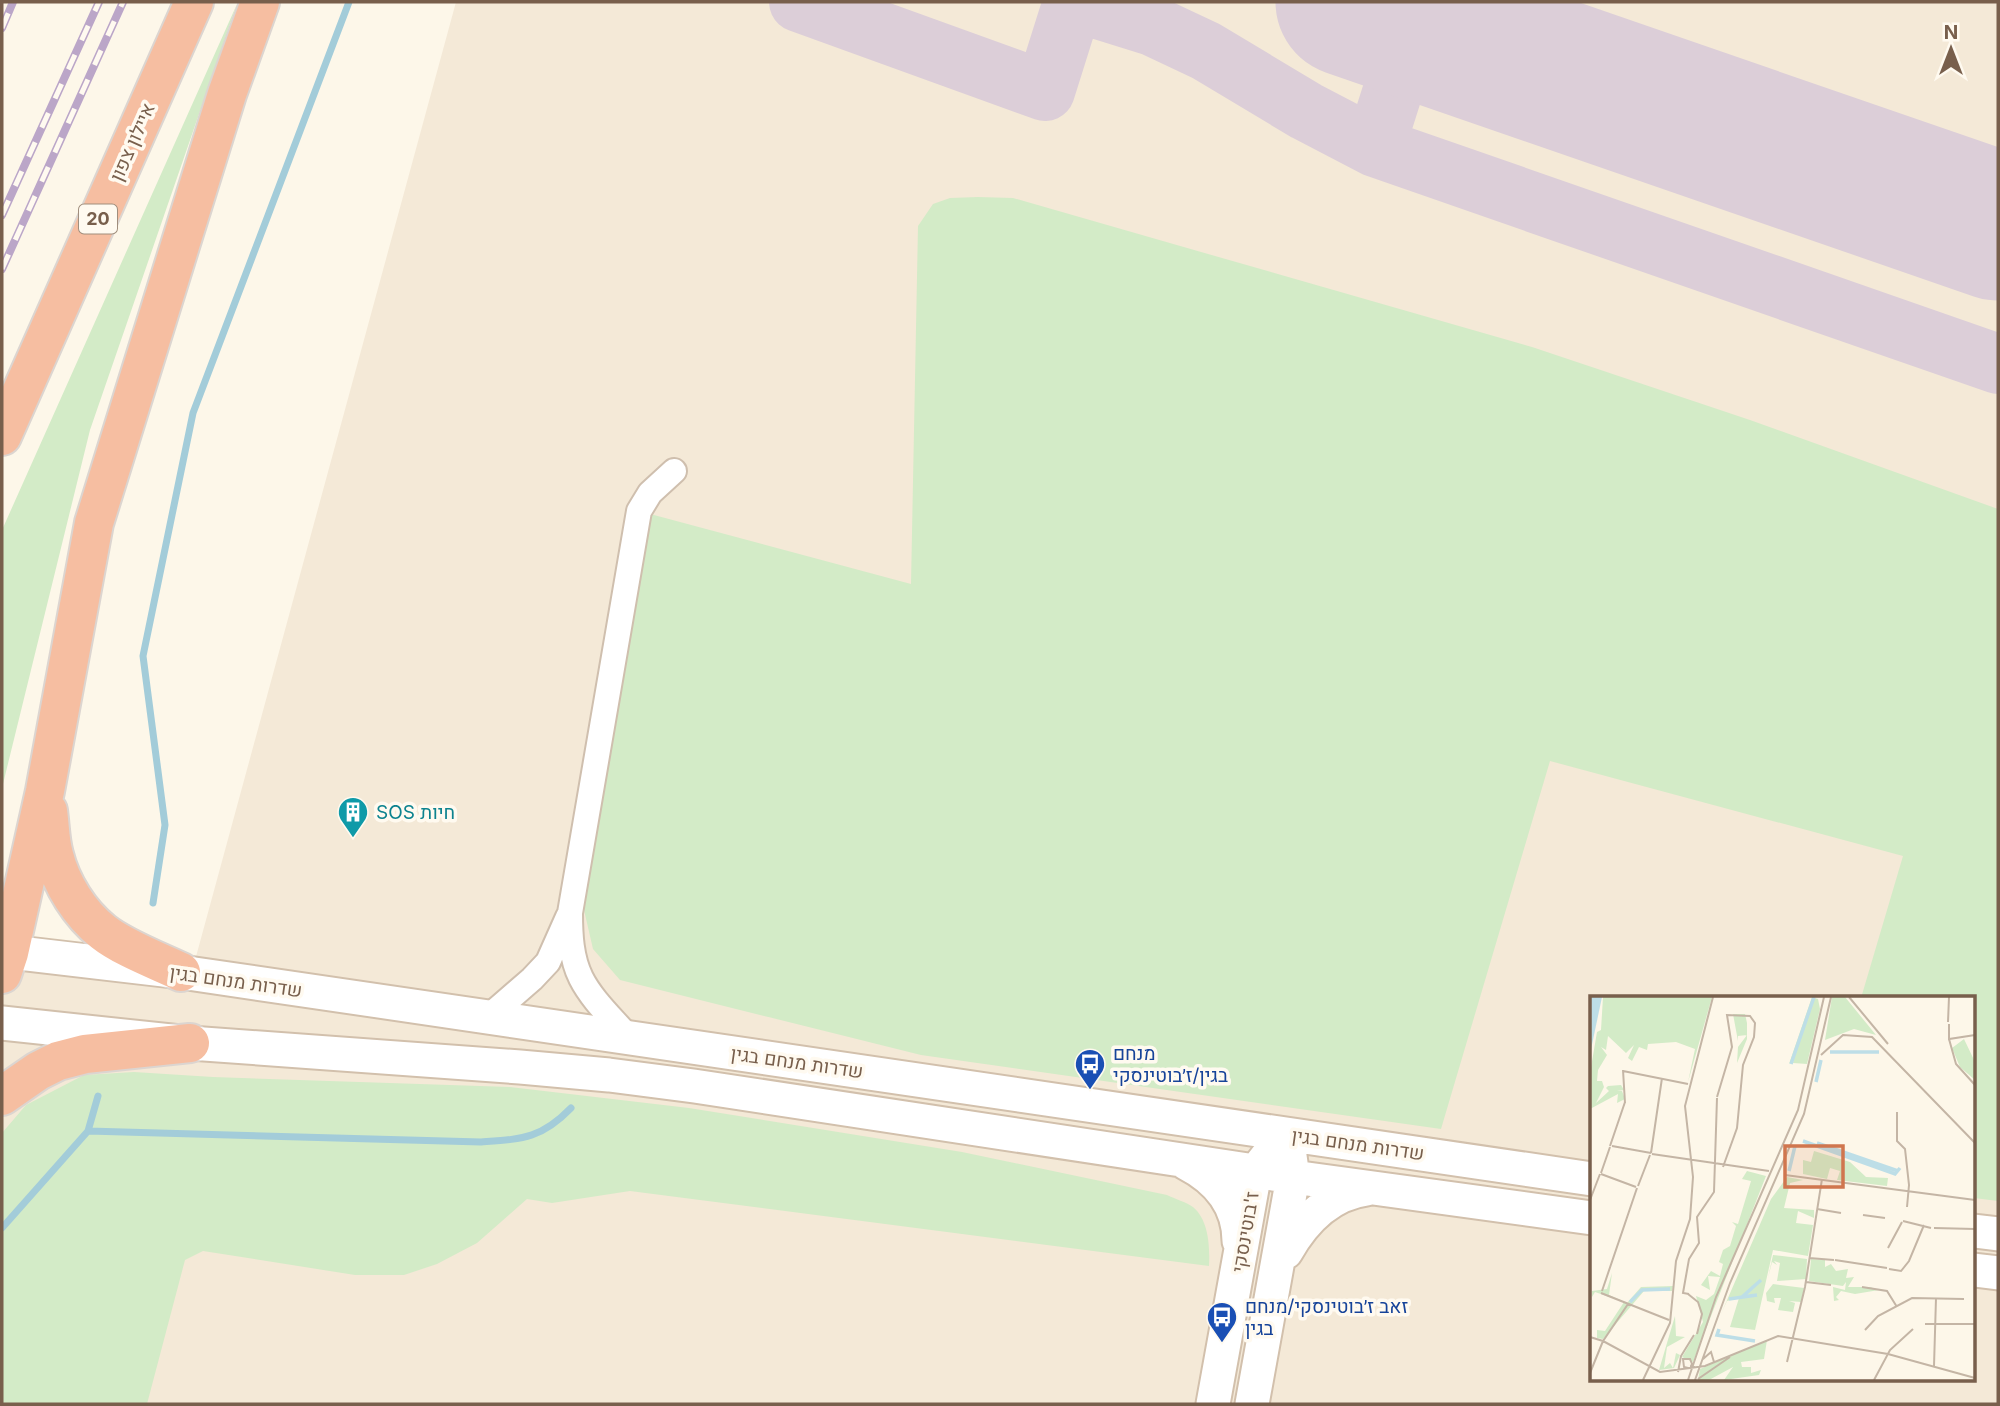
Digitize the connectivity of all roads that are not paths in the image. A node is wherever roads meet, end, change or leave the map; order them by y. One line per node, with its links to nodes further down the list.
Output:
1 (194, 2): 3 (highway, איילון צפון / 20)
2 (260, 2): 5 (highway)
3 (2, 436)
4 (674, 471): 6 (street)
5 (45, 791): 7 (highway); 8 (highway)
6 (570, 913): 9 (street); 11 (street)
7 (4, 959): 8 (main road, שדרות מנחם בגין)
8 (181, 972): 9 (main road, שדרות מנחם בגין)
9 (488, 1018): 11 (main road, שדרות מנחם בגין)
10 (2, 1023): 12 (main road, שדרות מנחם בגין)
11 (629, 1038): 14 (main road, שדרות מנחם בגין)
12 (190, 1043): 13 (highway); 15 (main road, שדרות מנחם בגין)
13 (2, 1096)
14 (1286, 1133): 16 (main road, ז'בוטינסקי); 17 (main road, ז'בוטינסקי); 18 (main road, שדרות מנחם בגין)
15 (1166, 1158): 16 (main road, שדרות מנחם בגין); 23 (main road)
16 (1255, 1172): 17 (main road, שדרות מנחם בגין); 23 (main road, ז'בוטינסקי)
17 (1293, 1178): 19 (main road, שדרות מנחם בגין); 26 (main road, ז'בוטינסקי)
18 (1590, 1179)
19 (1373, 1188): 20 (main road, שדרות מנחם בגין); 26 (main road)
20 (1590, 1218)
21 (1976, 1231): 22 (main road)
22 (1998, 1234)
23 (1238, 1270): 27 (main road, ז'בוטינסקי)
24 (1976, 1270): 25 (main road)
25 (1998, 1273)
26 (1275, 1277): 28 (main road, ז'בוטינסקי)
27 (1213, 1404)
28 (1252, 1404)

